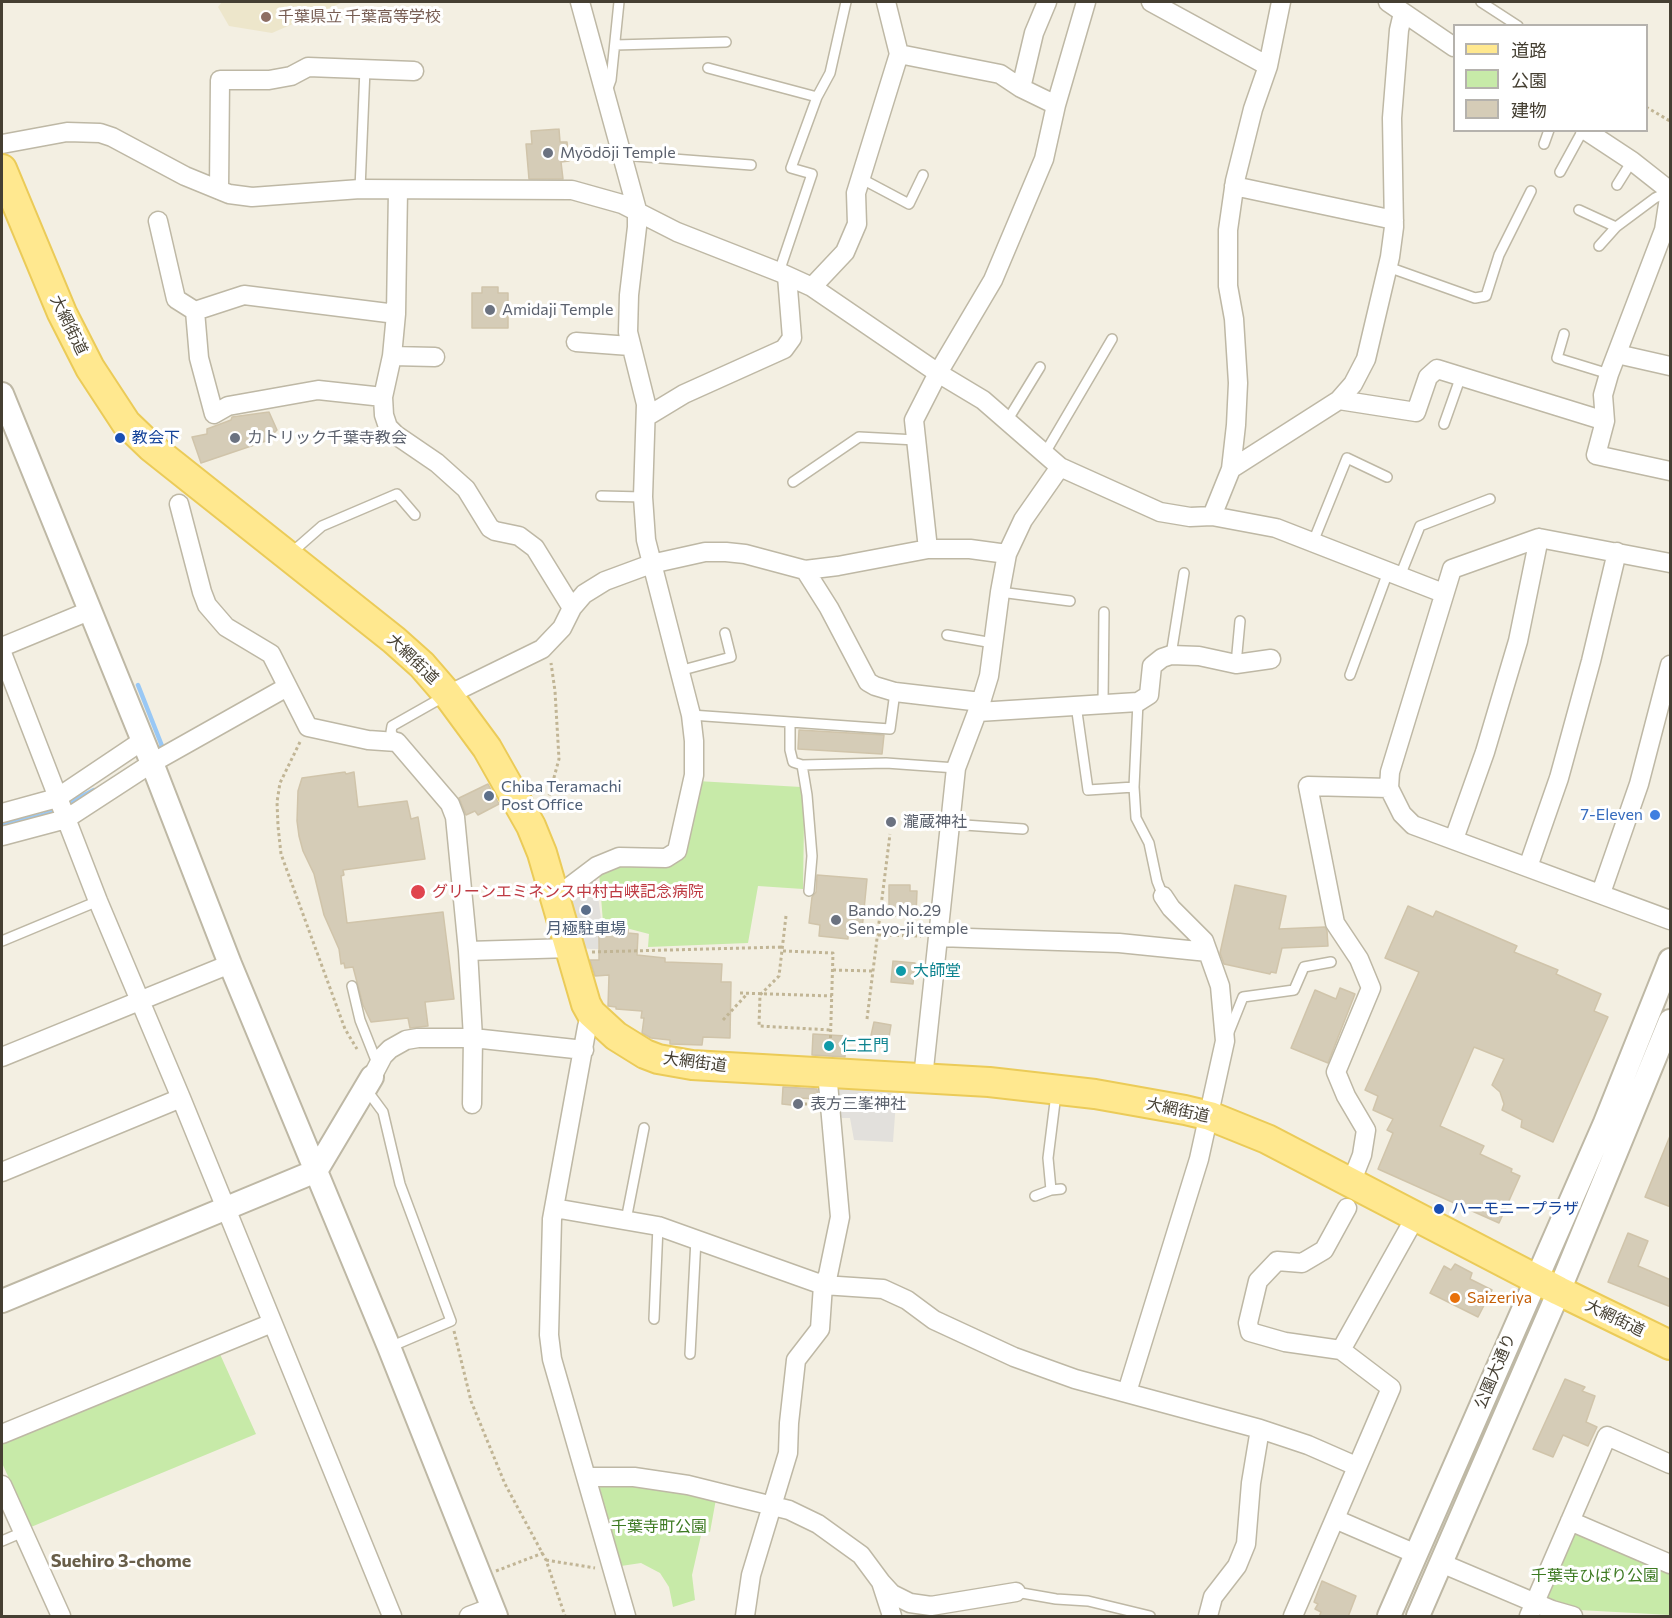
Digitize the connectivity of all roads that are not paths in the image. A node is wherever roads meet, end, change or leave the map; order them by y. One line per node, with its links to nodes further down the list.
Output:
1 (580, 2): 22 (street)
2 (619, 2): 14 (lane)
3 (846, 2): 23 (lane)
4 (886, 2): 16 (street)
5 (1047, 2): 21 (street)
6 (1086, 2): 24 (street)
7 (1151, 2): 17 (street)
8 (1281, 2): 17 (street)
9 (1388, 2): 11 (street)
10 (1481, 2): 12 (lane)
11 (1403, 13): 15 (street); 46 (street)
12 (1515, 24)
13 (726, 42): 14 (lane)
14 (615, 45): 22 (lane)
15 (1453, 46)
16 (899, 54): 21 (street); 36 (street)
17 (1268, 66): 38 (street)
18 (708, 68): 23 (lane)
19 (365, 69): 20 (street); 39 (street); 40 (lane)
20 (414, 71)
21 (1021, 88): 24 (street)
22 (606, 93): 30 (street)
23 (817, 97): 51 (lane)
24 (1056, 105): 64 (street)
25 (1548, 132): 29 (lane)
26 (1583, 132): 34 (lane)
27 (1587, 132): 31 (street)
28 (2, 144): 39 (street)
29 (1544, 144)
30 (622, 155): 32 (lane); 44 (street)
31 (1632, 161): 37 (lane); 43 (street)
32 (751, 165)
33 (2, 169): 92 (main road, 大網街道)
34 (1560, 172)
35 (923, 175): 36 (lane)
36 (860, 178): 52 (street)
37 (1617, 185)
38 (1234, 186): 46 (street); 77 (street)
39 (219, 189): 40 (street)
40 (360, 189): 41 (street)
41 (398, 190): 44 (street); 54 (street)
42 (1531, 191): 50 (lane)
43 (1670, 191): 48 (lane); 59 (street)
44 (636, 210): 51 (street); 58 (street)
45 (1579, 210): 48 (lane)
46 (1394, 220): 50 (street)
47 (158, 221): 53 (street)
48 (1616, 227): 49 (lane)
49 (1599, 246)
50 (1388, 267): 69 (street)
51 (783, 274): 52 (street); 70 (street)
52 (812, 287): 64 (street)
53 (195, 311): 54 (street); 68 (street)
54 (396, 314): 60 (street)
55 (1564, 334): 65 (lane)
56 (1112, 339): 75 (lane)
57 (576, 342): 58 (street)
58 (630, 346): 70 (street)
59 (1617, 354): 62 (street); 65 (street)
60 (392, 356): 61 (street); 68 (street)
61 (435, 357)
62 (1671, 366)
63 (1040, 367): 71 (lane)
64 (938, 373): 71 (street); 74 (street)
65 (1609, 374): 72 (street)
66 (1461, 376): 69 (street); 72 (street); 73 (lane)
67 (2, 394): 102 (street)
68 (383, 397): 101 (street)
69 (1339, 400): 77 (street)
70 (646, 417): 82 (street)
71 (1007, 421): 75 (street)
72 (1605, 421): 78 (street)
73 (1444, 424)
74 (916, 440): 80 (lane); 89 (street)
75 (1045, 453): 76 (street)
76 (1060, 467): 86 (street); 91 (street)
77 (1231, 469): 86 (street)
78 (1671, 471)
79 (1387, 477): 88 (lane)
80 (793, 482)
81 (601, 496): 82 (lane)
82 (643, 497): 94 (street)
83 (1490, 499): 97 (lane)
84 (179, 504): 116 (street)
85 (415, 515): 92 (lane)
86 (1212, 516): 88 (street)
87 (1539, 538): 90 (street); 99 (street); 136 (street)
88 (1313, 542): 97 (street)
89 (928, 549): 91 (street); 95 (street)
90 (1617, 552): 93 (street); 137 (street)
91 (1007, 554): 98 (street)
92 (288, 555): 118 (main road, 大網街道)
93 (1671, 563)
94 (651, 564): 95 (street); 101 (street); 114 (street)
95 (805, 570): 117 (street)
96 (1184, 573): 110 (lane)
97 (1394, 574): 99 (street); 115 (lane)
98 (1000, 592): 100 (lane); 107 (street)
99 (1443, 593): 130 (street)
100 (1070, 601)
101 (572, 608): 118 (street)
102 (89, 610): 108 (street); 126 (street)
103 (1104, 612): 120 (lane)
104 (1240, 621): 112 (lane)
105 (725, 633): 114 (lane)
106 (947, 635): 107 (lane)
107 (993, 643): 122 (street)
108 (2, 647)
109 (2, 652): 131 (street)
110 (1171, 655): 112 (street); 119 (street)
111 (1271, 659): 112 (street)
112 (1236, 663)
113 (1671, 664): 139 (street)
114 (679, 671): 123 (street)
115 (1350, 675)
116 (287, 687): 125 (street); 126 (street)
117 (895, 692): 122 (street); 124 (lane)
118 (448, 695): 125 (lane); 141 (main road, 大網街道)
119 (1138, 702): 120 (street); 129 (lane)
120 (1103, 703): 121 (street)
121 (1076, 705): 122 (street); 129 (lane)
122 (979, 707): 128 (street)
123 (691, 715): 124 (lane); 141 (street)
124 (790, 722): 127 (lane)
125 (397, 742): 146 (street)
126 (147, 752): 131 (street); 131 (street); 151 (street)
127 (802, 765): 128 (lane); 138 (lane)
128 (956, 768): 133 (street)
129 (1134, 787): 140 (lane)
130 (1389, 788): 136 (street); 171 (street)
131 (61, 809): 132 (street); 135 (street); 142 (street)
132 (2, 813)
133 (950, 824): 134 (lane); 144 (street)
134 (1023, 830)
135 (2, 836)
136 (1454, 839): 137 (street)
137 (1528, 867): 139 (street)
138 (809, 891)
139 (1601, 893): 143 (street)
140 (1163, 896): 148 (street)
141 (556, 897): 147 (main road, 大網街道)
142 (98, 901): 145 (lane); 153 (street)
143 (1671, 920)
144 (938, 937): 148 (street); 162 (street)
145 (2, 941)
146 (468, 951): 147 (street); 156 (street)
147 (572, 951): 154 (main road, 大網街道)
148 (1208, 952): 157 (street)
149 (1671, 960): 178 (street, 公園大通り)
150 (1331, 962): 157 (lane)
151 (230, 964): 153 (street); 168 (street)
152 (352, 986): 161 (lane)
153 (138, 1000): 159 (street); 164 (street)
154 (591, 1013): 158 (street); 160 (main road, 大網街道)
155 (1671, 1021): 178 (street, 公園大通り)
156 (473, 1038): 158 (street); 161 (street); 165 (street)
157 (1225, 1041): 166 (street)
158 (584, 1050): 172 (street)
159 (2, 1057)
160 (828, 1065): 162 (main road, 大網街道); 179 (street)
161 (372, 1077): 168 (street); 184 (lane)
162 (922, 1078): 163 (main road, 大網街道)
163 (1057, 1089): 166 (main road, 大網街道); 170 (lane)
164 (180, 1098): 169 (street); 173 (street)
165 (472, 1104)
166 (1210, 1116): 171 (main road, 大網街道); 187 (street)
167 (644, 1128): 175 (lane)
168 (316, 1171): 173 (street); 184 (street)
169 (2, 1172)
170 (1035, 1196)
171 (1349, 1196): 174 (main road, 大網街道); 185 (street)
172 (554, 1208): 175 (street); 192 (street)
173 (225, 1209): 180 (street); 182 (street)
174 (1416, 1216): 178 (main road, 大網街道); 185 (street)
175 (626, 1220): 176 (street)
176 (658, 1226): 177 (street); 181 (lane)
177 (696, 1238): 179 (street); 186 (lane)
178 (1547, 1284): 183 (main road, 大網街道); 199 (street, 公園大通り); 200 (street, 公園大通り)
179 (823, 1285): 187 (street); 194 (street)
180 (2, 1302)
181 (654, 1319)
182 (272, 1323): 189 (street); 207 (street)
183 (1671, 1346)
184 (389, 1347): 205 (street)
185 (1341, 1350): 191 (street)
186 (690, 1354)
187 (1127, 1392): 188 (street)
188 (1260, 1429): 191 (street); 213 (street)
189 (2, 1434)
190 (1671, 1464): 196 (street)
191 (1356, 1466): 195 (street)
192 (587, 1477): 194 (street); 209 (street)
193 (2, 1485): 197 (street)
194 (773, 1506): 202 (street); 210 (street)
195 (1335, 1519): 199 (street); 214 (street)
196 (1570, 1521): 201 (street); 204 (street)
197 (23, 1532): 198 (lane); 206 (street)
198 (2, 1541)
199 (1416, 1554): 215 (street, 公園大通り)
200 (1441, 1563): 204 (street); 216 (street, 公園大通り)
201 (1671, 1564)
202 (881, 1582): 203 (street); 211 (street)
203 (1016, 1592): 212 (lane)
204 (1531, 1610): 217 (street)
205 (494, 1612): 208 (street)
206 (61, 1617)
207 (392, 1617)
208 (469, 1617)
209 (626, 1617)
210 (745, 1617)
211 (892, 1617)
212 (1150, 1617)
213 (1208, 1617)
214 (1293, 1617)
215 (1389, 1617)
216 (1418, 1617)
217 (1573, 1617)

